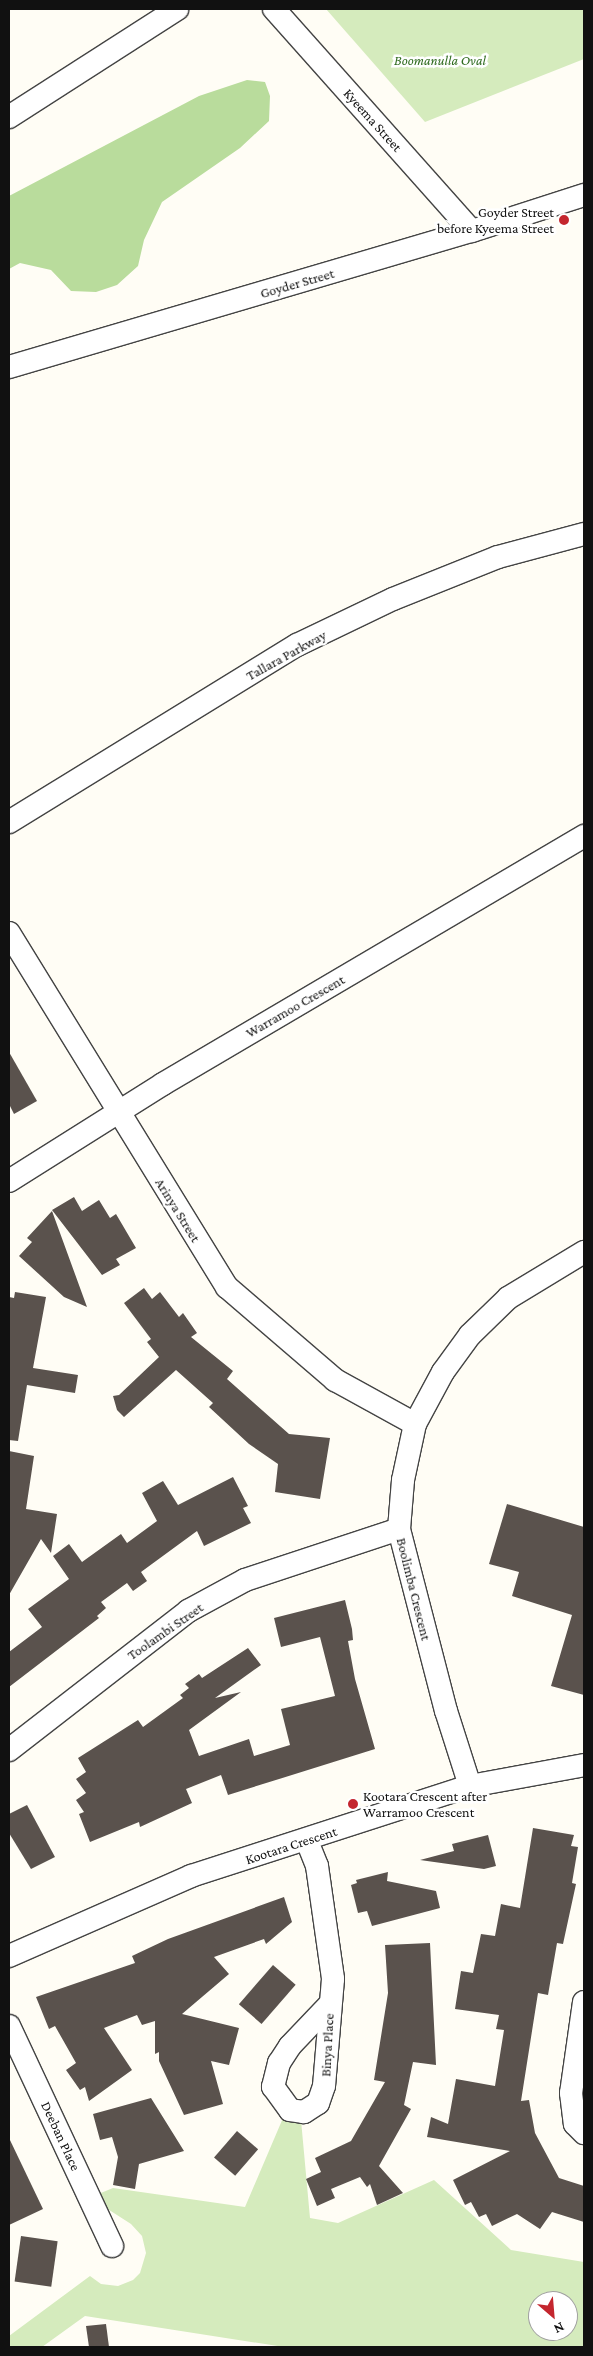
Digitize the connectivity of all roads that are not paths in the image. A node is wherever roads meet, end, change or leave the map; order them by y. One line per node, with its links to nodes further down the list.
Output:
1 (177, 9): 3 (street)
2 (274, 9): 5 (street, Kyeema Street)
3 (9, 117)
4 (584, 195): 5 (street, Goyder Street)
5 (472, 231): 6 (street, Goyder Street)
6 (9, 367)
7 (584, 534): 8 (street, Tallara Parkway)
8 (9, 822)
9 (584, 836): 11 (street, Warramoo Crescent)
10 (9, 933): 11 (street, Arinya Street)
11 (117, 1112): 12 (street, Warramoo Crescent); 14 (street, Arinya Street)
12 (9, 1180)
13 (584, 1252): 14 (street, Boolimba Crescent)
14 (415, 1424): 15 (street, Boolimba Crescent)
15 (399, 1529): 16 (street, Toolambi Street); 18 (street, Boolimba Crescent)
16 (9, 1750)
17 (584, 1765): 18 (street, Kootara Crescent)
18 (470, 1786): 19 (street, Kootara Crescent)
19 (307, 1841): 20 (street, Kootara Crescent); 22 (street, Binya Place)
20 (9, 1956)
21 (584, 2002): 24 (street)
22 (329, 2005)
23 (9, 2026): 25 (street, Deeban Place)
24 (584, 2132)
25 (112, 2246)

